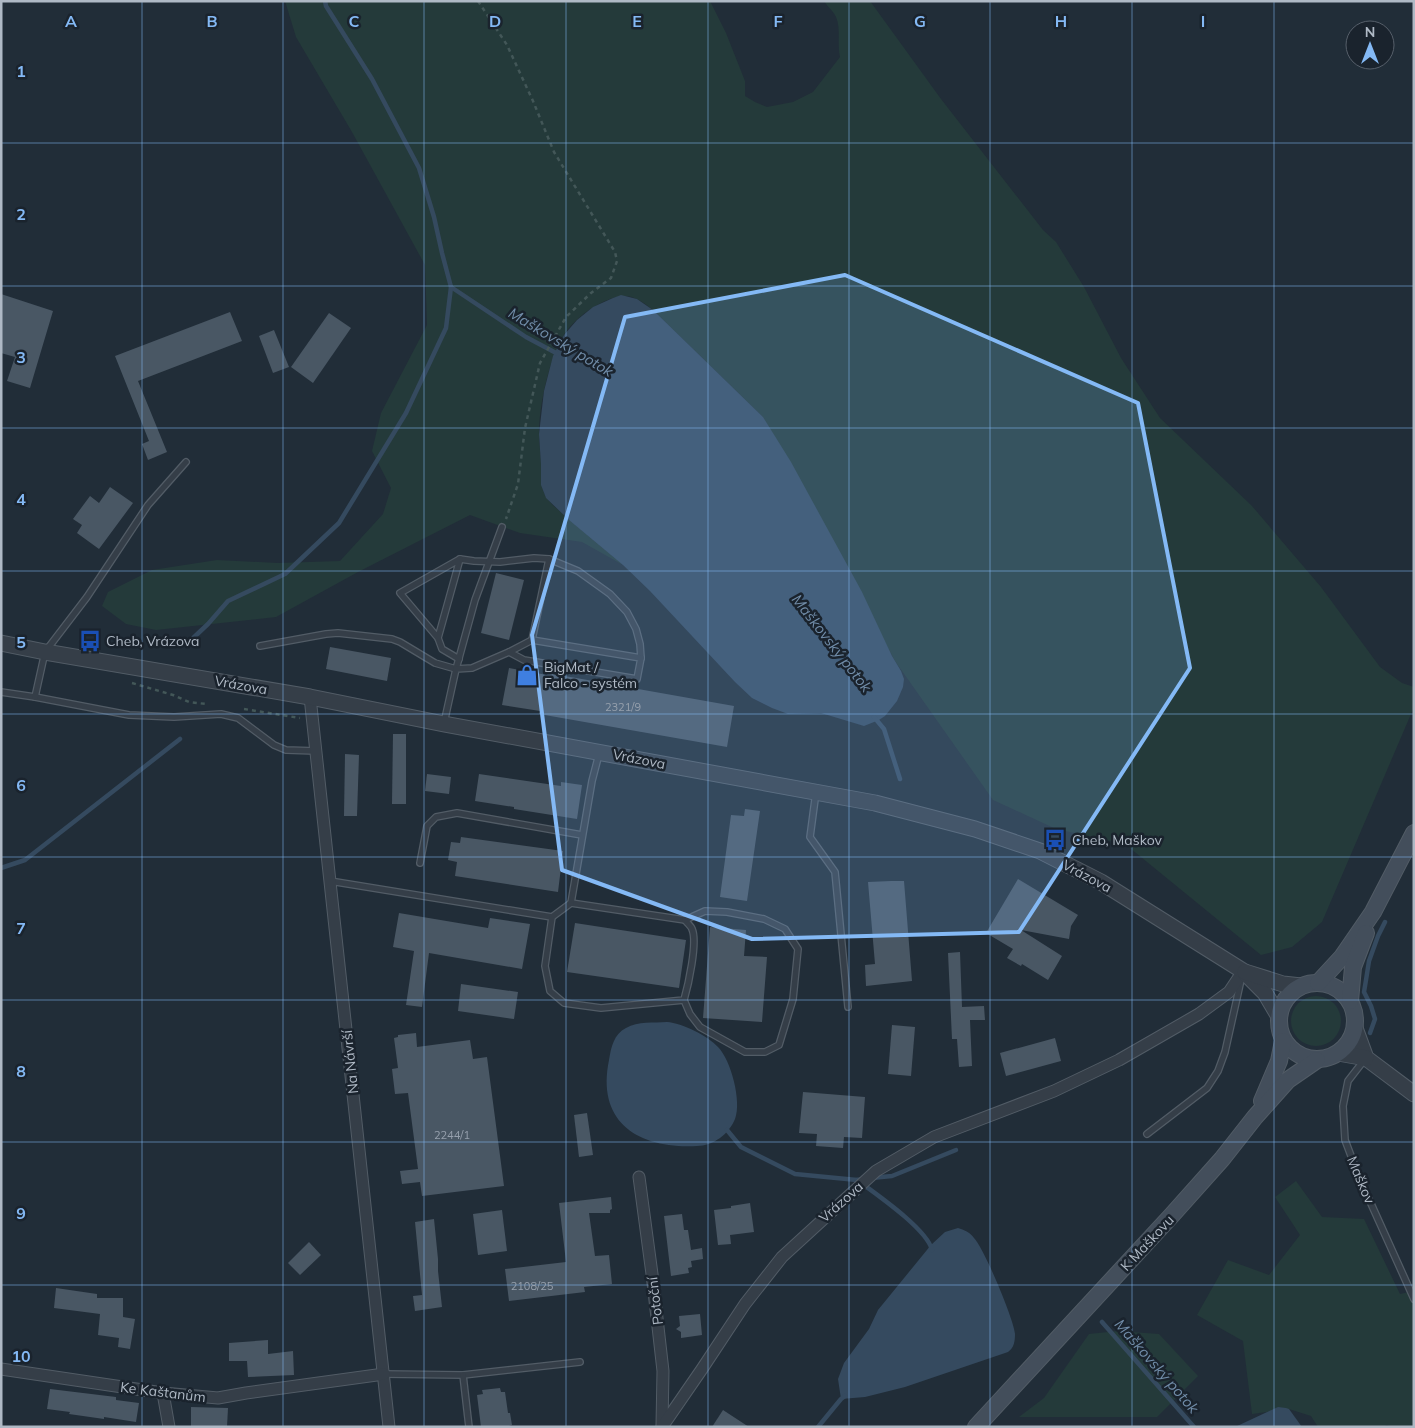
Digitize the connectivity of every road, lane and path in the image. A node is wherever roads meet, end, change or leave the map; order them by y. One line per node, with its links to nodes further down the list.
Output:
1 (478, 1): 3 (path)
2 (186, 462): 11 (lane)
3 (502, 527): 6 (lane)
4 (460, 559): 6 (lane); 7 (lane); 7 (lane)
5 (549, 559): 6 (lane); 8 (lane); 13 (lane)
6 (489, 561): 14 (lane)
7 (438, 638): 14 (lane)
8 (532, 640): 12 (lane); 13 (lane)
9 (1, 643): 11 (street, Vrázova)
10 (260, 646): 15 (lane)
11 (45, 652): 18 (lane); 19 (street, Vrázova)
12 (509, 652): 13 (lane); 15 (lane)
13 (641, 658)
14 (459, 659): 15 (lane)
15 (456, 669): 23 (lane)
16 (125, 681): 20 (path)
17 (1, 692): 18 (lane)
18 (35, 697): 24 (lane)
19 (310, 697): 22 (street, Na Návrší); 23 (street, Vrázova)
20 (207, 704)
21 (243, 708): 22 (path)
22 (312, 721): 24 (street, Na Návrší)
23 (444, 724): 25 (street, Vrázova)
24 (316, 751): 30 (street, Na Návrší)
25 (600, 752): 26 (street, Vrázova); 28 (lane)
26 (816, 792): 35 (street, Vrázova); 40 (lane)
27 (1414, 834): 32 (main road)
28 (582, 835): 29 (lane); 31 (lane)
29 (420, 863)
30 (330, 881): 33 (lane); 54 (street, Na Návrší)
31 (571, 903): 33 (lane); 34 (lane)
32 (1373, 912): 36 (main road); 39 (main road)
33 (552, 917): 38 (lane)
34 (685, 920): 38 (lane); 38 (lane)
35 (1243, 971): 37 (street); 41 (street, Vrázova); 49 (lane); 60 (street, Vrázova)
36 (1318, 983): 37 (main road); 39 (main road)
37 (1301, 986): 41 (main road)
38 (684, 1000)
39 (1350, 1001): 42 (main road)
40 (848, 1007)
41 (1278, 1015): 43 (main road)
42 (1355, 1028): 44 (main road); 45 (street)
43 (1283, 1040): 46 (main road); 48 (main road)
44 (1338, 1054): 45 (street); 46 (main road)
45 (1366, 1058): 47 (street); 51 (lane, Maškov)
46 (1317, 1060): 48 (main road, K Maškovu)
47 (1414, 1094)
48 (1255, 1117): 61 (main road, K Maškovu)
49 (1146, 1134)
50 (639, 1176): 60 (street, Potoční)
51 (1414, 1299)
52 (580, 1362): 55 (lane)
53 (1, 1370): 56 (street, Ke Kaštanům)
54 (384, 1374): 55 (lane); 56 (street, Ke Kaštanům); 58 (street, Na Návrší)
55 (463, 1375): 59 (lane)
56 (163, 1393): 57 (street)
57 (169, 1427)
58 (389, 1427)
59 (469, 1427)
60 (662, 1427)
61 (976, 1427)

